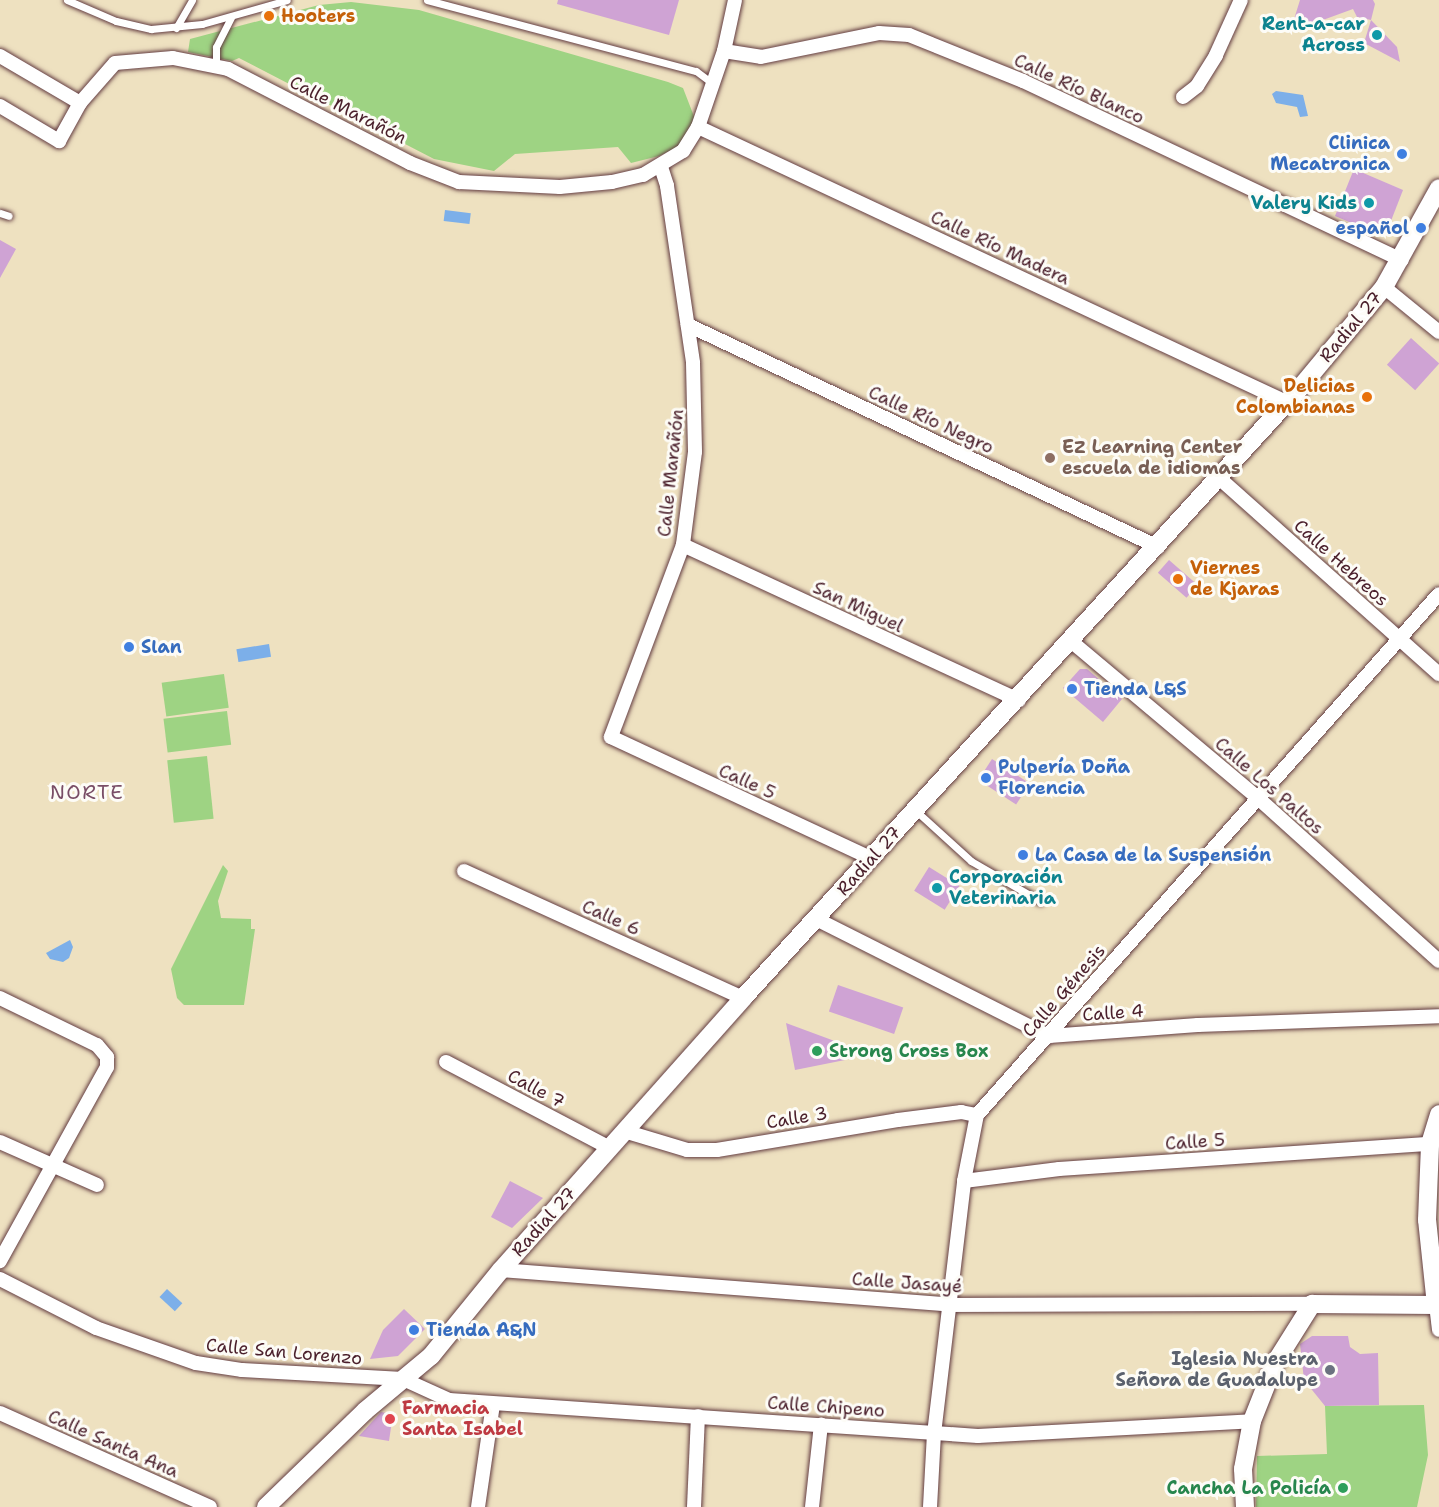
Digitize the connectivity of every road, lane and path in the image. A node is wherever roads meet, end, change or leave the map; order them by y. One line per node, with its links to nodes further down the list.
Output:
1 (67, 0): 8 (lane)
2 (192, 0): 8 (lane)
3 (287, 0): 7 (lane)
4 (427, 0): 12 (lane)
5 (735, 0): 9 (street, Calle Marañón)
6 (1241, 0): 13 (street)
7 (231, 17): 8 (lane); 11 (lane)
8 (176, 28)
9 (724, 51): 12 (street, Calle Marañón); 21 (street, Calle Río Blanco)
10 (0, 56): 14 (street)
11 (216, 65): 14 (street, Calle Marañón); 17 (street, Calle Marañón)
12 (712, 83): 16 (street, Calle Marañón)
13 (1183, 97)
14 (80, 103): 15 (street, Calle Marañón)
15 (0, 106)
16 (698, 127): 17 (street, Calle Marañón); 25 (street, Calle Río Madera)
17 (661, 167): 23 (street, Calle Marañón)
18 (1439, 188): 21 (street, Radial 27)
19 (0, 213): 20 (lane)
20 (9, 216)
21 (1402, 260): 22 (street, Radial 27)
22 (1384, 287): 24 (street); 25 (street, Radial 27)
23 (688, 325): 27 (street, Calle Marañón); 28 (street, Calle Río Negro)
24 (1439, 332)
25 (1286, 402): 26 (street, Radial 27)
26 (1219, 478): 28 (street, Radial 27); 30 (street, Calle Hebreos)
27 (683, 545): 33 (street, San Miguel); 34 (street, Calle Marañón)
28 (1158, 547): 31 (street, Radial 27)
29 (1439, 594): 30 (street, Calle Génesis)
30 (1399, 639): 32 (street, Calle Hebreos); 35 (street, Calle Génesis)
31 (1072, 642): 33 (street, Radial 27); 35 (street, Calle Los Paltos)
32 (1439, 675)
33 (1018, 700): 36 (street, Radial 27)
34 (611, 737): 37 (street, Calle 5)
35 (1259, 799): 41 (street, Calle Los Paltos); 45 (street, Calle Génesis)
36 (915, 810): 37 (street, Radial 27); 39 (lane)
37 (871, 858): 40 (street, Radial 27)
38 (464, 871): 43 (street, Calle 6)
39 (1040, 901)
40 (816, 920): 43 (street, Radial 27); 45 (street)
41 (1439, 961)
42 (0, 998): 53 (street)
43 (743, 998): 49 (street, Radial 27)
44 (1439, 1016): 45 (street, Calle 4)
45 (1049, 1036): 48 (street, Calle Génesis)
46 (446, 1062): 52 (street, Calle 7)
47 (1439, 1114): 51 (street)
48 (977, 1115): 49 (street, Calle 3); 54 (street)
49 (624, 1131): 52 (street, Radial 27)
50 (0, 1142): 53 (street)
51 (1430, 1144): 54 (street, Calle 5); 61 (street)
52 (610, 1148): 57 (street, Radial 27)
53 (55, 1166): 55 (street); 56 (street)
54 (964, 1181): 60 (street)
55 (97, 1185)
56 (0, 1261)
57 (501, 1270): 60 (street, Calle Jasayé); 64 (street, Radial 27)
58 (0, 1279): 64 (street, Calle San Lorenzo)
59 (1312, 1304): 60 (street, Calle Jasayé); 61 (street); 68 (street)
60 (952, 1305): 70 (street)
61 (1436, 1305): 62 (street)
62 (1439, 1325): 63 (street)
63 (1439, 1330)
64 (403, 1379): 65 (street, Calle Chipeno); 72 (street, Radial 27)
65 (493, 1404): 67 (street, Calle Chipeno); 73 (street)
66 (0, 1413): 71 (street, Calle Santa Ana)
67 (698, 1416): 69 (street, Calle Chipeno); 74 (street)
68 (1252, 1421): 70 (street, Calle Chipeno); 77 (street)
69 (821, 1424): 70 (street, Calle Chipeno); 75 (street)
70 (934, 1434): 76 (street)
71 (210, 1507)
72 (266, 1507)
73 (478, 1507)
74 (694, 1507)
75 (812, 1507)
76 (930, 1507)
77 (1245, 1507)

